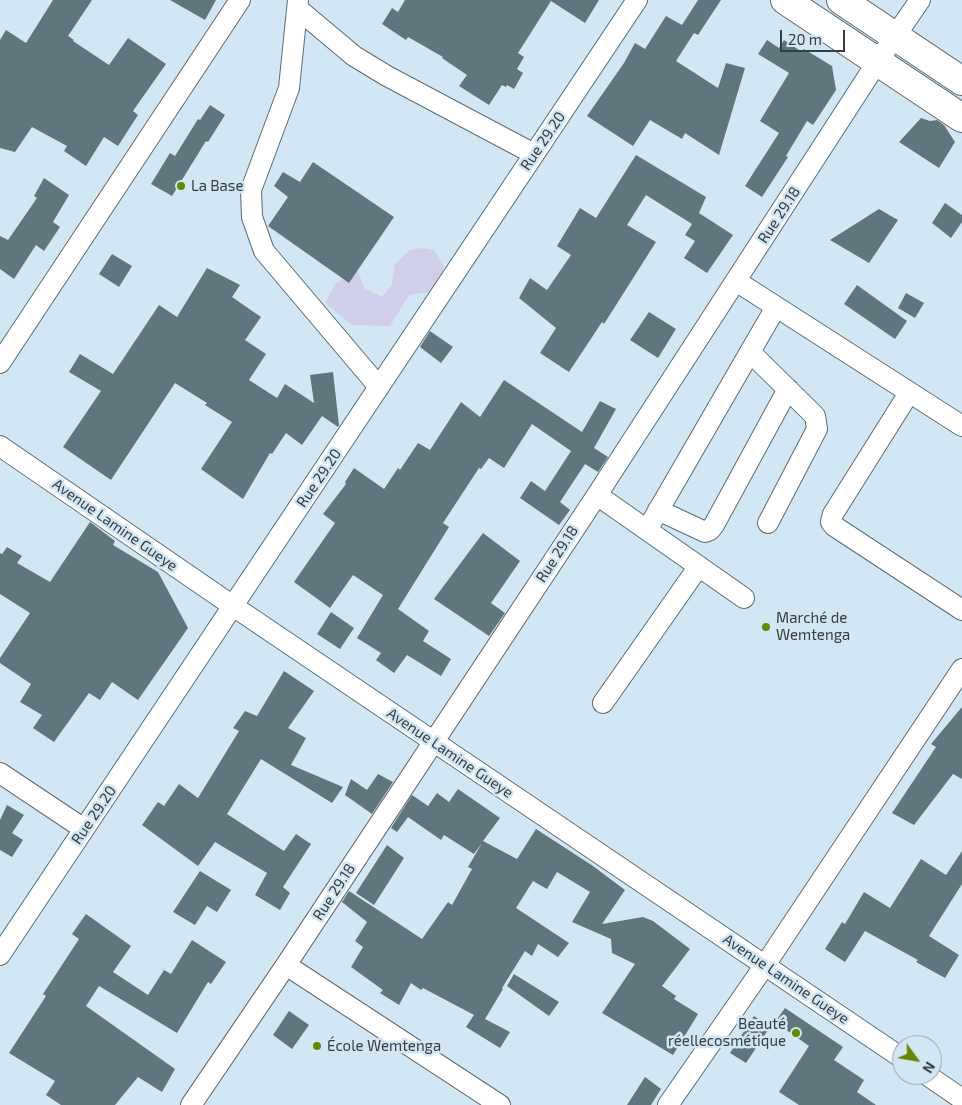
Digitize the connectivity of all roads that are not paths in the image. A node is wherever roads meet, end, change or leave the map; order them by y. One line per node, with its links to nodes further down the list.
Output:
1 (240, 0): 15 (street)
2 (637, 0): 11 (street, Rue 29.20)
3 (785, 0): 8 (main road)
4 (840, 0): 7 (main road)
5 (920, 0): 7 (street, Rue 29.18)
6 (298, 5): 11 (street); 16 (street)
7 (895, 36): 8 (street, Rue 29.18); 9 (main road)
8 (878, 62): 10 (main road); 12 (street, Rue 29.18)
9 (962, 81)
10 (962, 118)
11 (534, 154): 16 (street, Rue 29.20)
12 (736, 281): 13 (street); 21 (street, Rue 29.18)
13 (776, 307): 14 (street); 18 (street)
14 (750, 352): 17 (street); 22 (street)
15 (0, 363)
16 (379, 388): 27 (street, Rue 29.20)
17 (788, 389): 22 (street); 23 (street)
18 (909, 393): 19 (street); 28 (street)
19 (962, 426)
20 (0, 446): 27 (street, Avenue Lamine Gueye)
21 (596, 495): 24 (street); 31 (street, Rue 29.18)
22 (658, 510): 24 (street)
23 (768, 523)
24 (647, 530): 25 (street)
25 (699, 566): 26 (street); 30 (street)
26 (744, 598)
27 (233, 606): 31 (street, Avenue Lamine Gueye); 33 (street, Rue 29.20)
28 (962, 610)
29 (962, 669): 36 (street)
30 (603, 703)
31 (434, 741): 35 (street, Rue 29.18); 36 (street, Avenue Lamine Gueye)
32 (0, 774): 33 (street)
33 (84, 829): 34 (street, Rue 29.20)
34 (0, 955)
35 (286, 965): 40 (street, Rue 29.18); 41 (street)
36 (765, 965): 37 (street, Avenue Lamine Gueye); 42 (street)
37 (892, 1051)
38 (942, 1085): 39 (street)
39 (962, 1099)
40 (191, 1105)
41 (500, 1105)
42 (668, 1105)

